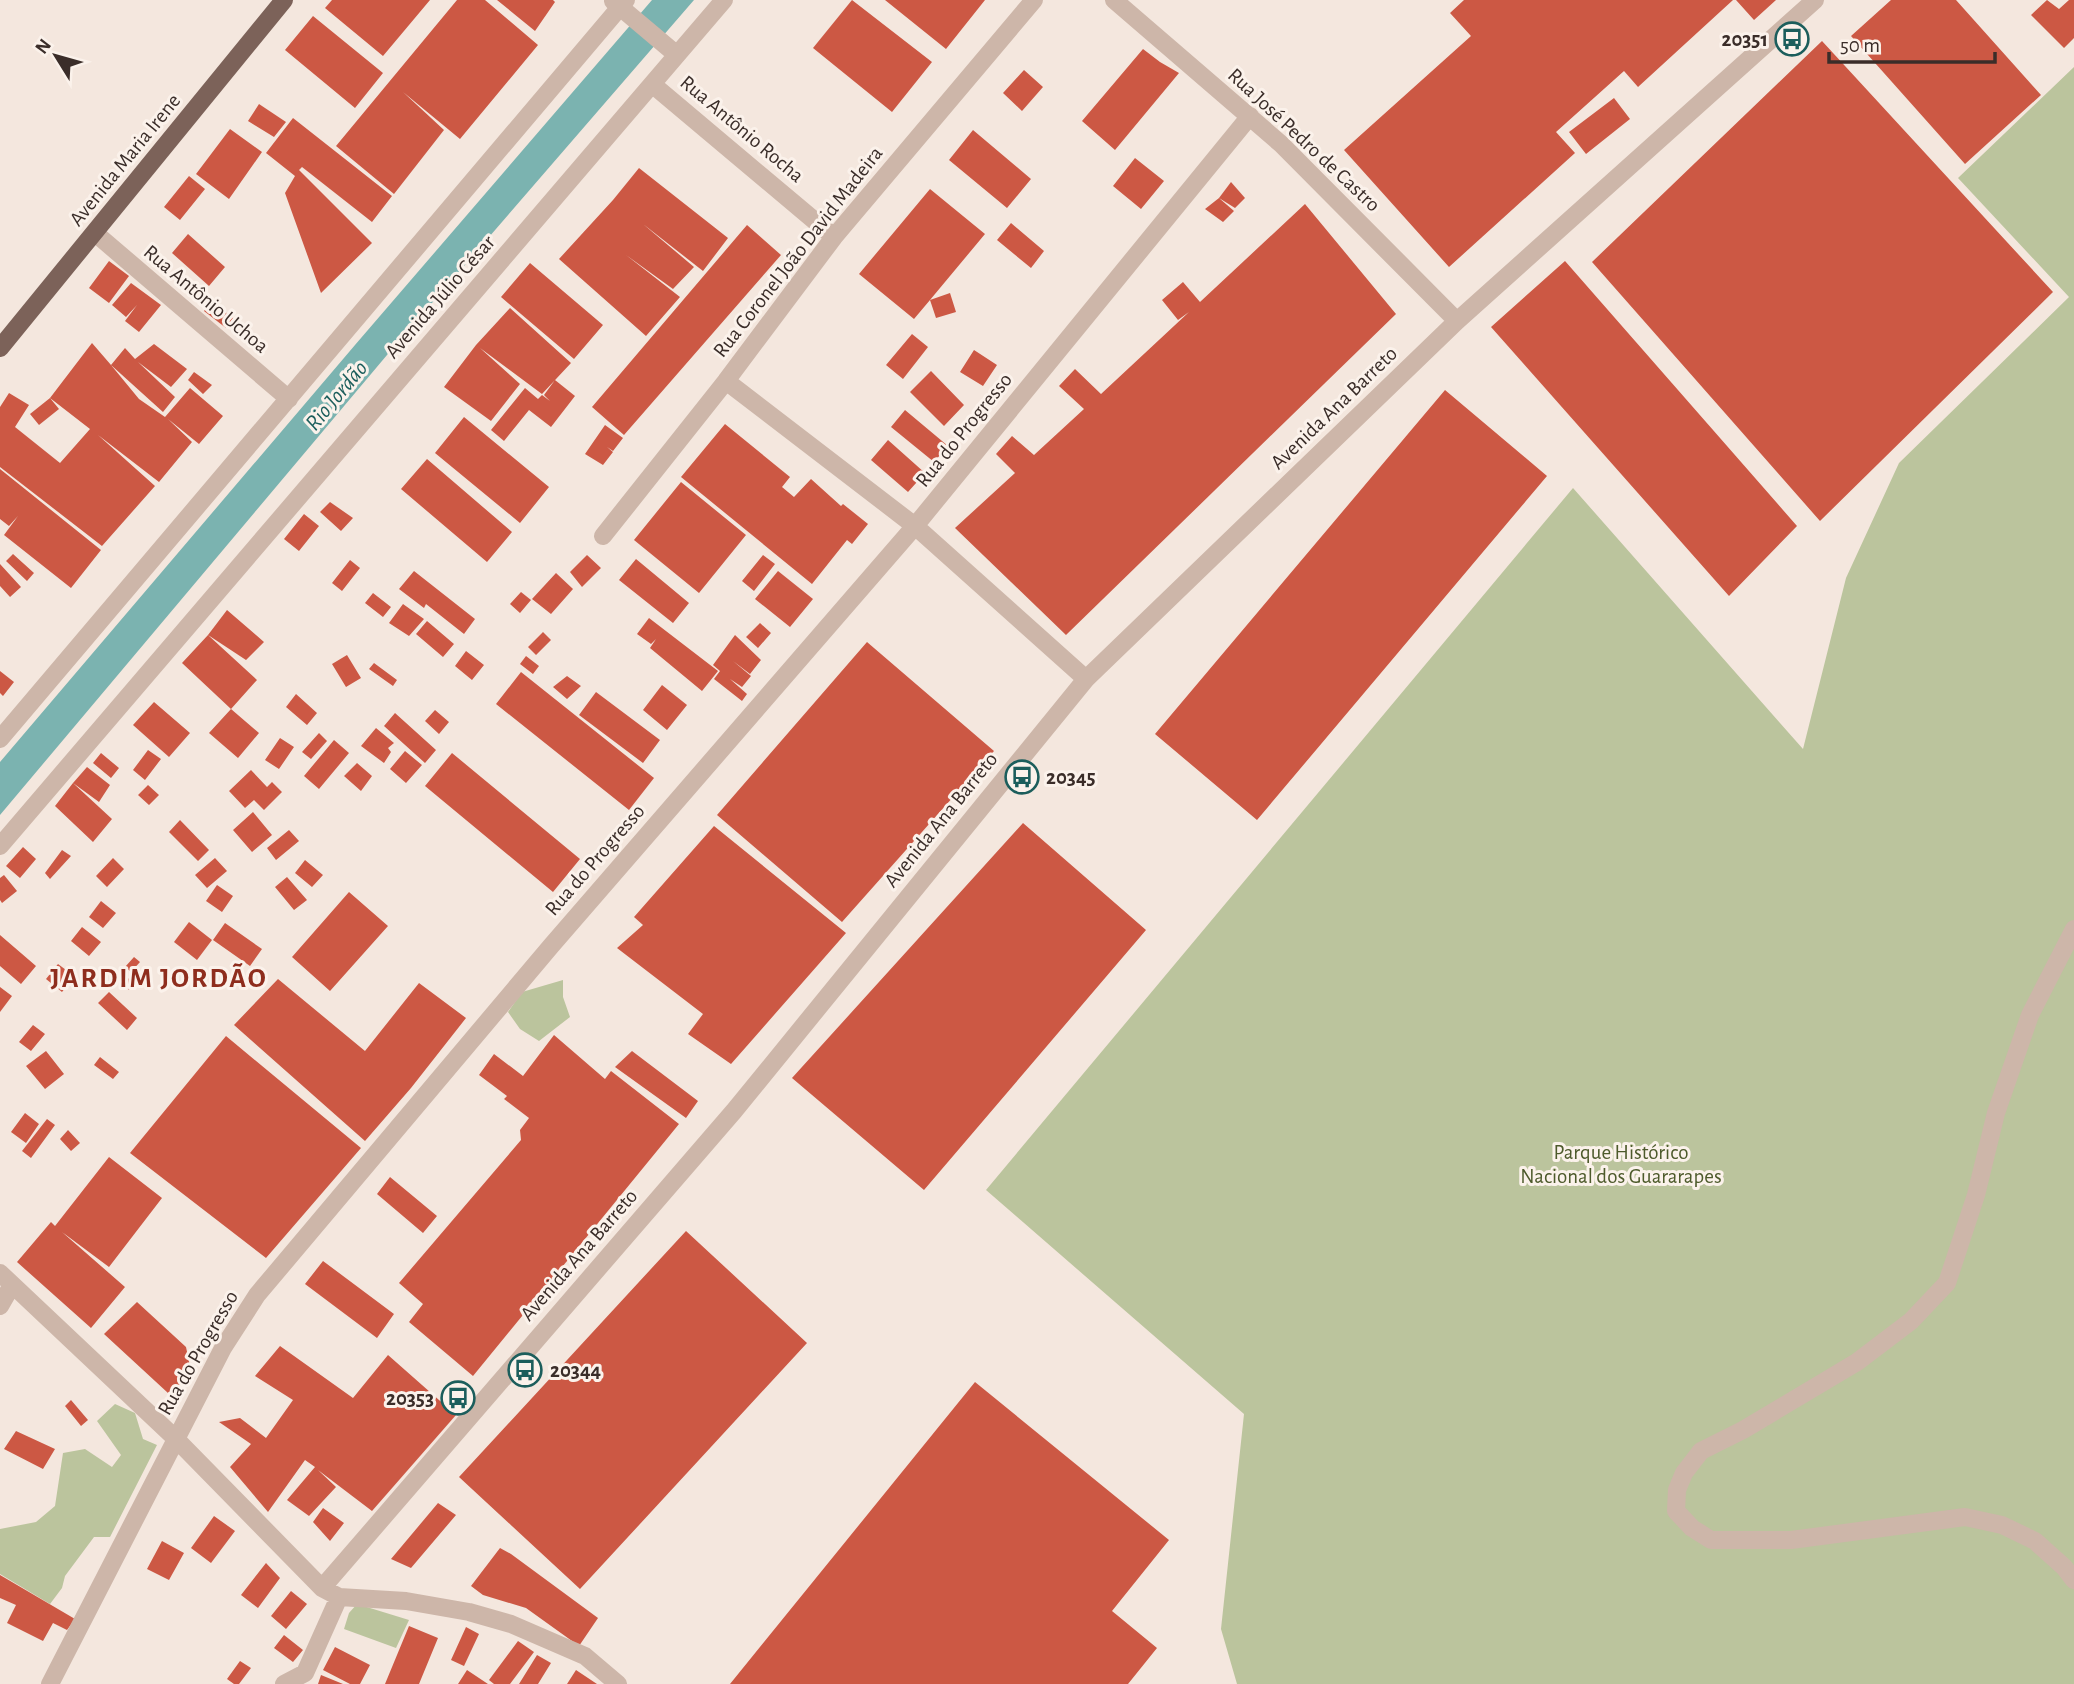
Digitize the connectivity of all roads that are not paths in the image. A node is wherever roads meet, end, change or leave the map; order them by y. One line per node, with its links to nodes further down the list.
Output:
1 (284, 0): 10 (main road, Avenida Maria Irene)
2 (724, 0): 7 (street, Avenida Júlio César)
3 (1034, 0): 11 (street, Rua Coronel João David Madeira)
4 (1114, 0): 9 (street, Rua José Pedro de Castro)
5 (1815, 0): 12 (street, Avenida Ana Barreto)
6 (621, 5): 7 (street, Rua Antônio Rocha); 15 (street)
7 (675, 52): 8 (street, Avenida Júlio César)
8 (652, 83): 11 (street, Rua Antônio Rocha); 20 (street, Avenida Júlio César)
9 (1250, 116): 12 (street, Rua José Pedro de Castro); 16 (street, Rua do Progresso)
10 (95, 233): 13 (main road, Avenida Maria Irene); 15 (street, Rua Antônio Uchoa)
11 (834, 237): 14 (street, Rua Coronel João David Madeira)
12 (1457, 321): 18 (street, Avenida Ana Barreto)
13 (0, 348)
14 (726, 381): 16 (street); 17 (street, Rua Coronel João David Madeira)
15 (289, 398): 19 (street)
16 (915, 526): 18 (street); 24 (street, Rua do Progresso)
17 (603, 536)
18 (1086, 679): 26 (street, Avenida Ana Barreto)
19 (0, 739)
20 (0, 846)
21 (2074, 929): 25 (street)
22 (6, 1279): 23 (street); 24 (street)
23 (0, 1306)
24 (175, 1438): 26 (street); 29 (street, Rua do Progresso)
25 (2074, 1580)
26 (322, 1588): 27 (street)
27 (339, 1597): 28 (street); 31 (street)
28 (305, 1678): 30 (street)
29 (50, 1684)
30 (284, 1684)
31 (618, 1684)

